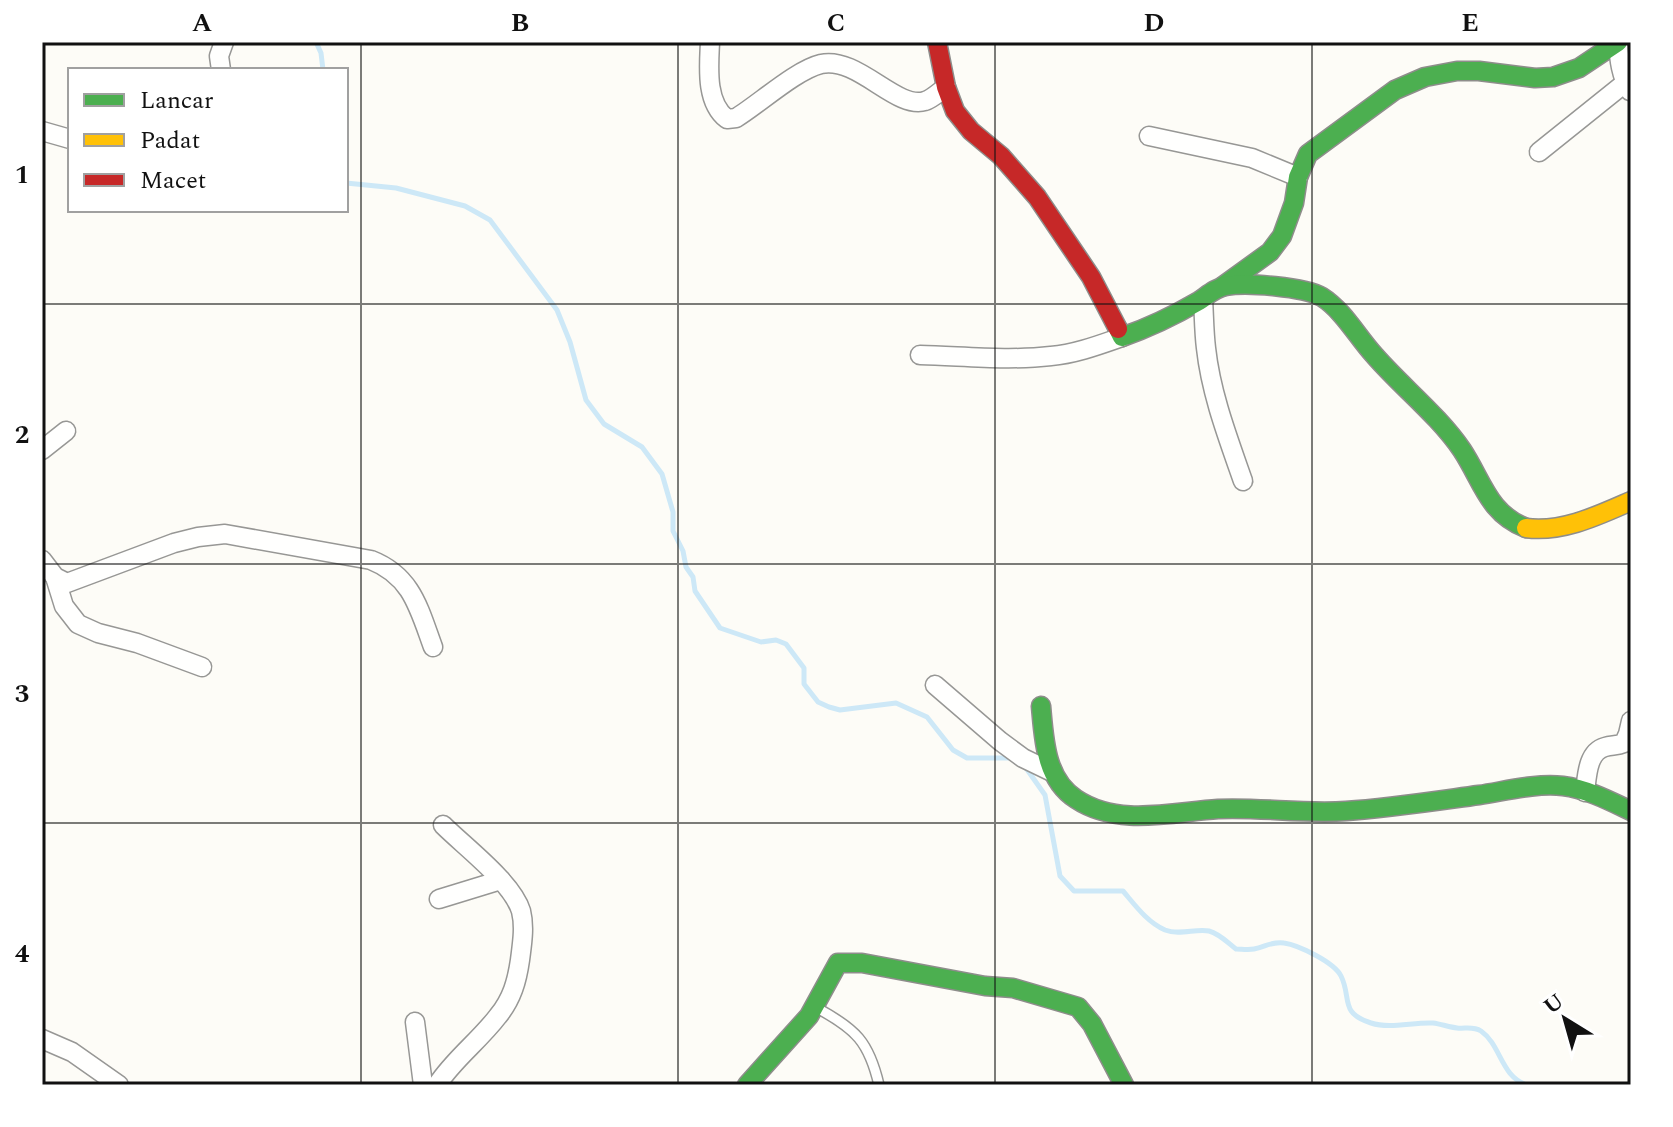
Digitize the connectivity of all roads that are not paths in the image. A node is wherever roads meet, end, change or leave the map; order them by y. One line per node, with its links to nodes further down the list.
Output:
1 (710, 42): 4 (street)
2 (937, 42): 4 (street)
3 (1618, 42): 5 (street); 10 (street)
4 (946, 87): 13 (street)
5 (1628, 88): 9 (street)
6 (42, 131): 8 (street)
7 (1149, 136): 10 (street)
8 (68, 138)
9 (1539, 152)
10 (1298, 177): 11 (street)
11 (1223, 286): 12 (street); 18 (street)
12 (1203, 299): 13 (street); 17 (street)
13 (1122, 337): 14 (street)
14 (920, 355)
15 (66, 431): 16 (street)
16 (42, 450)
17 (1243, 481)
18 (1631, 501)
19 (46, 566): 20 (street); 21 (street)
20 (433, 647)
21 (202, 667)
22 (935, 685): 25 (street)
23 (1041, 706): 25 (street)
24 (1631, 721): 26 (street)
25 (1052, 772): 26 (street)
26 (1585, 792): 27 (street)
27 (1631, 811)
28 (443, 825): 29 (street)
29 (501, 880): 30 (street); 36 (street)
30 (439, 899)
31 (814, 1006): 37 (street); 38 (lane); 39 (street)
32 (415, 1022): 35 (street)
33 (42, 1039): 34 (street)
34 (119, 1085)
35 (423, 1085)
36 (437, 1085)
37 (747, 1085)
38 (879, 1085)
39 (1124, 1085)

